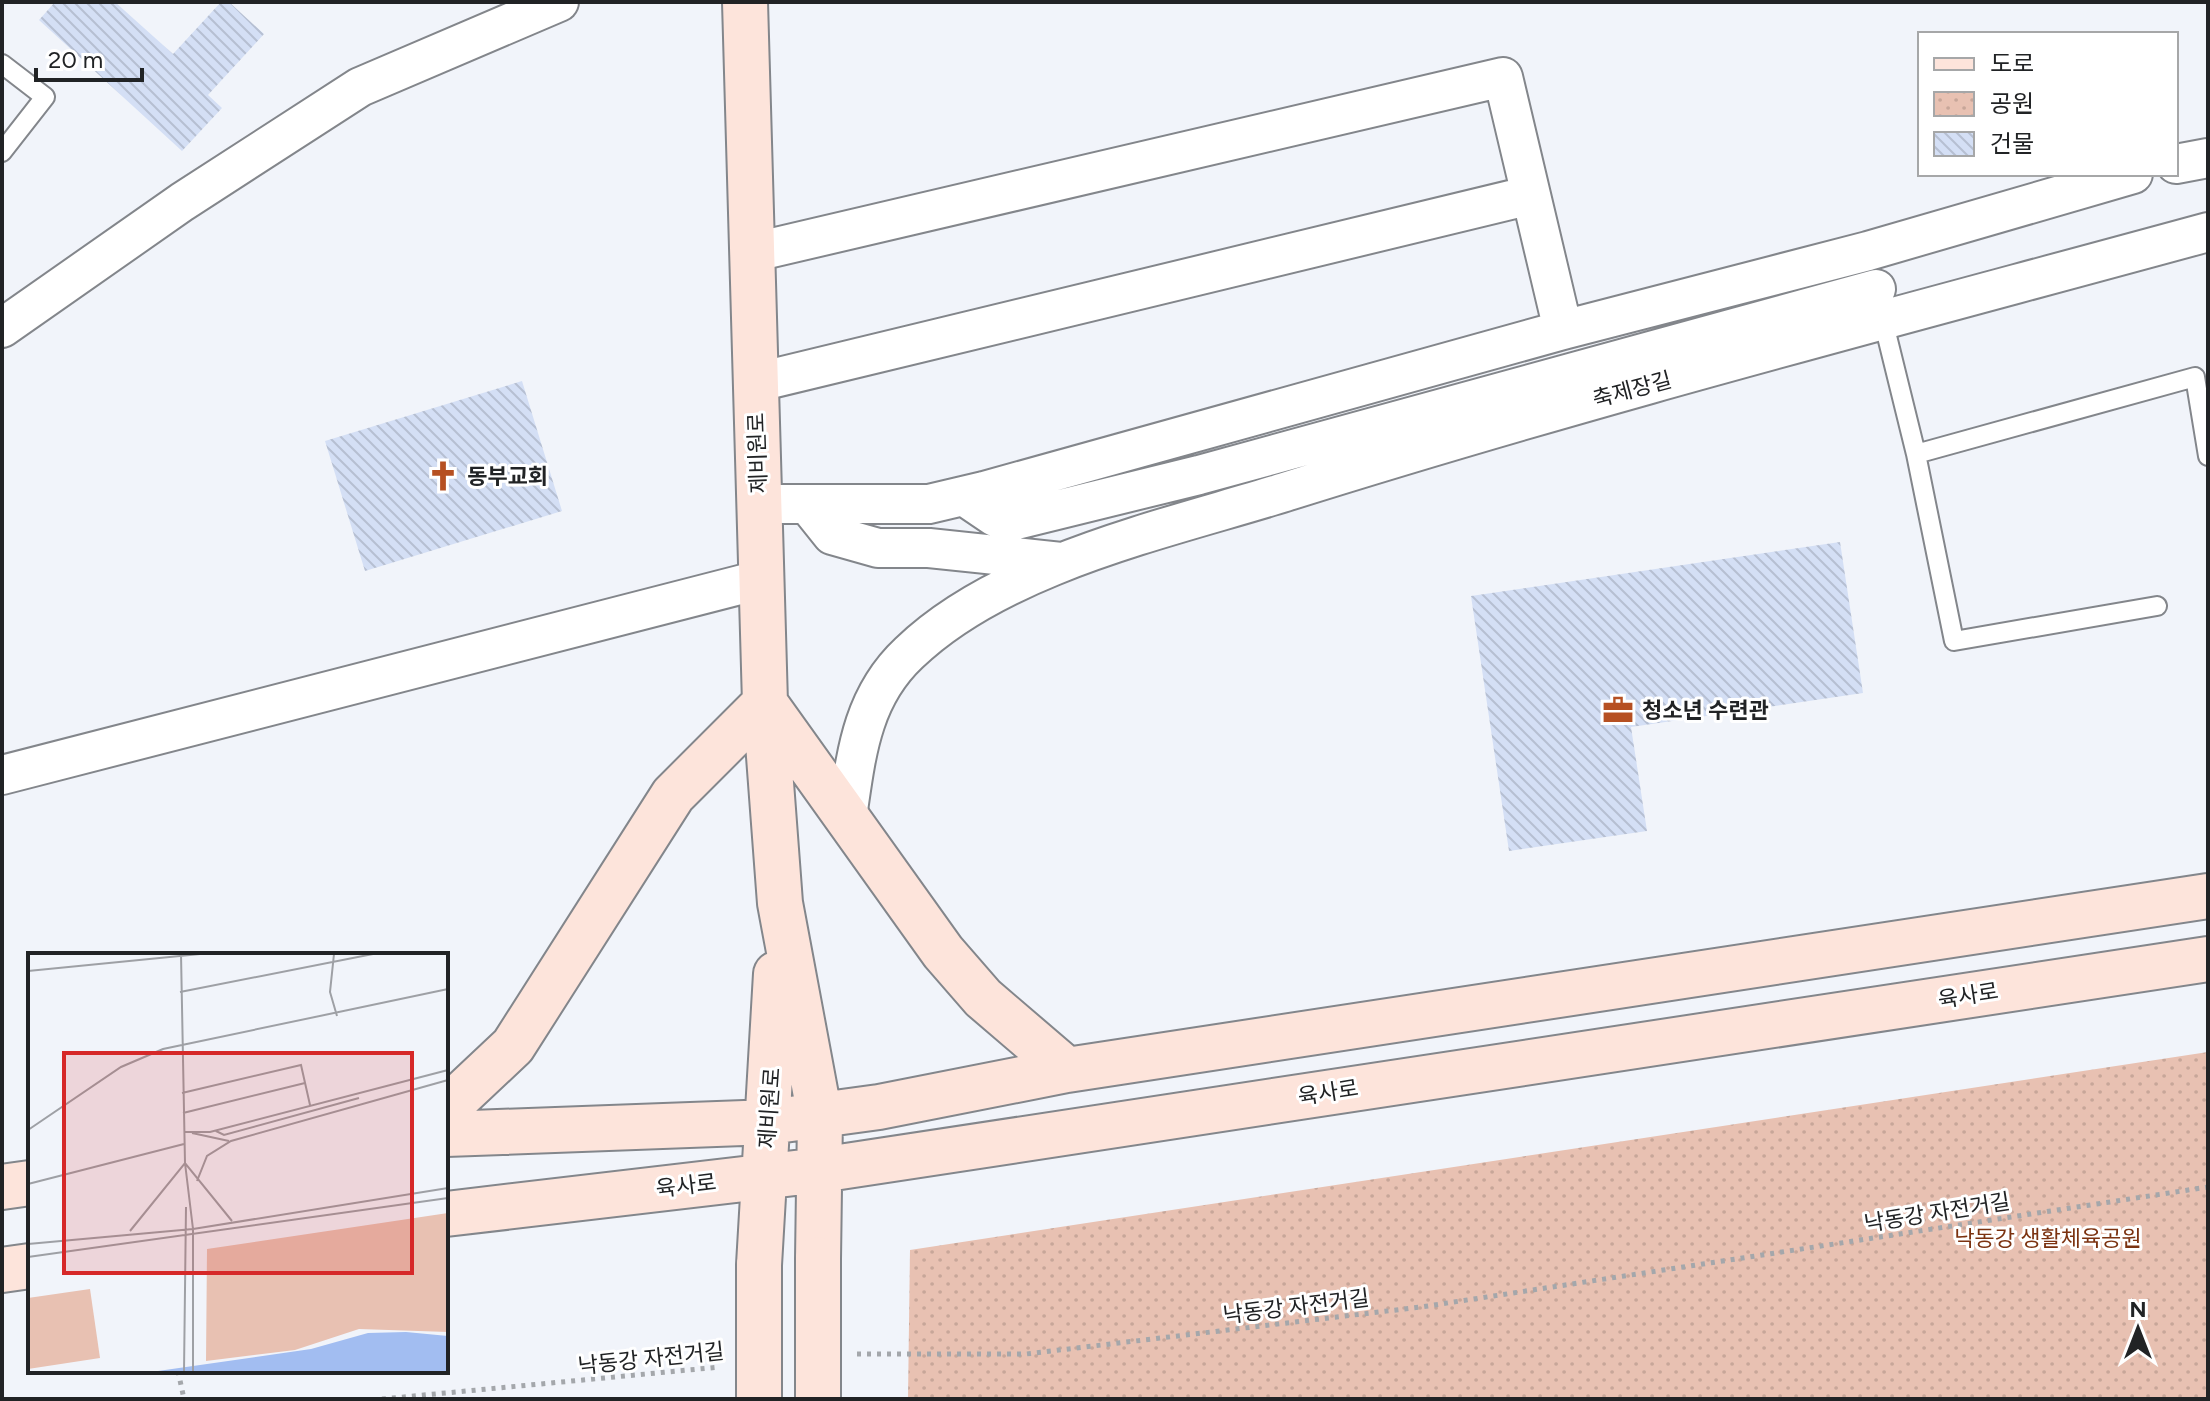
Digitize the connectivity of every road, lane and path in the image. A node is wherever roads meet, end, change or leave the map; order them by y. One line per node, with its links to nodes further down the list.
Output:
1 (559, 2): 13 (street)
2 (745, 2): 11 (street, 제비원로)
3 (2, 64): 4 (lane)
4 (2, 152)
5 (2208, 158): 6 (street)
6 (2178, 164)
7 (2126, 176): 10 (street)
8 (1531, 195): 11 (street); 14 (street); 15 (street)
9 (2208, 232): 12 (street, 축제장길)
10 (1868, 251): 12 (street); 14 (street)
11 (750, 253): 15 (street, 제비원로)
12 (1880, 304): 16 (lane); 18 (street); 21 (street, 축제장길)
13 (2, 328)
14 (1563, 330): 18 (street)
15 (754, 383): 19 (street, 제비원로)
16 (1916, 454): 17 (lane); 23 (lane)
17 (2208, 456)
18 (964, 496): 20 (street)
19 (759, 504): 20 (street); 22 (street, 제비원로)
20 (808, 505): 21 (street)
21 (1061, 562): 26 (street)
22 (763, 579): 24 (street, 제비원로); 25 (street)
23 (2157, 606)
24 (765, 703): 26 (street); 28 (street, 제비원로); 31 (street)
25 (2, 775)
26 (847, 817): 30 (street)
27 (2208, 896): 30 (street)
28 (780, 903): 32 (street, 제비원로); 33 (street, 제비원로)
29 (2208, 959): 35 (street, 육사로)
30 (1067, 1070): 32 (street)
31 (448, 1107)
32 (820, 1117): 33 (street); 35 (street, 제비원로)
33 (769, 1122): 34 (street); 36 (street, 제비원로)
34 (448, 1134)
35 (820, 1170): 36 (street, 육사로); 48 (street, 제비원로, bridge)
36 (764, 1175): 40 (street, 육사로); 45 (street, 제비원로, bridge)
37 (28, 1183): 38 (street)
38 (2, 1187)
39 (2208, 1187): 43 (path, 낙동강 자전거길)
40 (448, 1214)
41 (28, 1266): 42 (street)
42 (2, 1270)
43 (846, 1354)
44 (178, 1373): 46 (path)
45 (747, 1382): 47 (path, 낙동강 자전거길)
46 (184, 1399)
47 (382, 1399)
48 (818, 1399)

